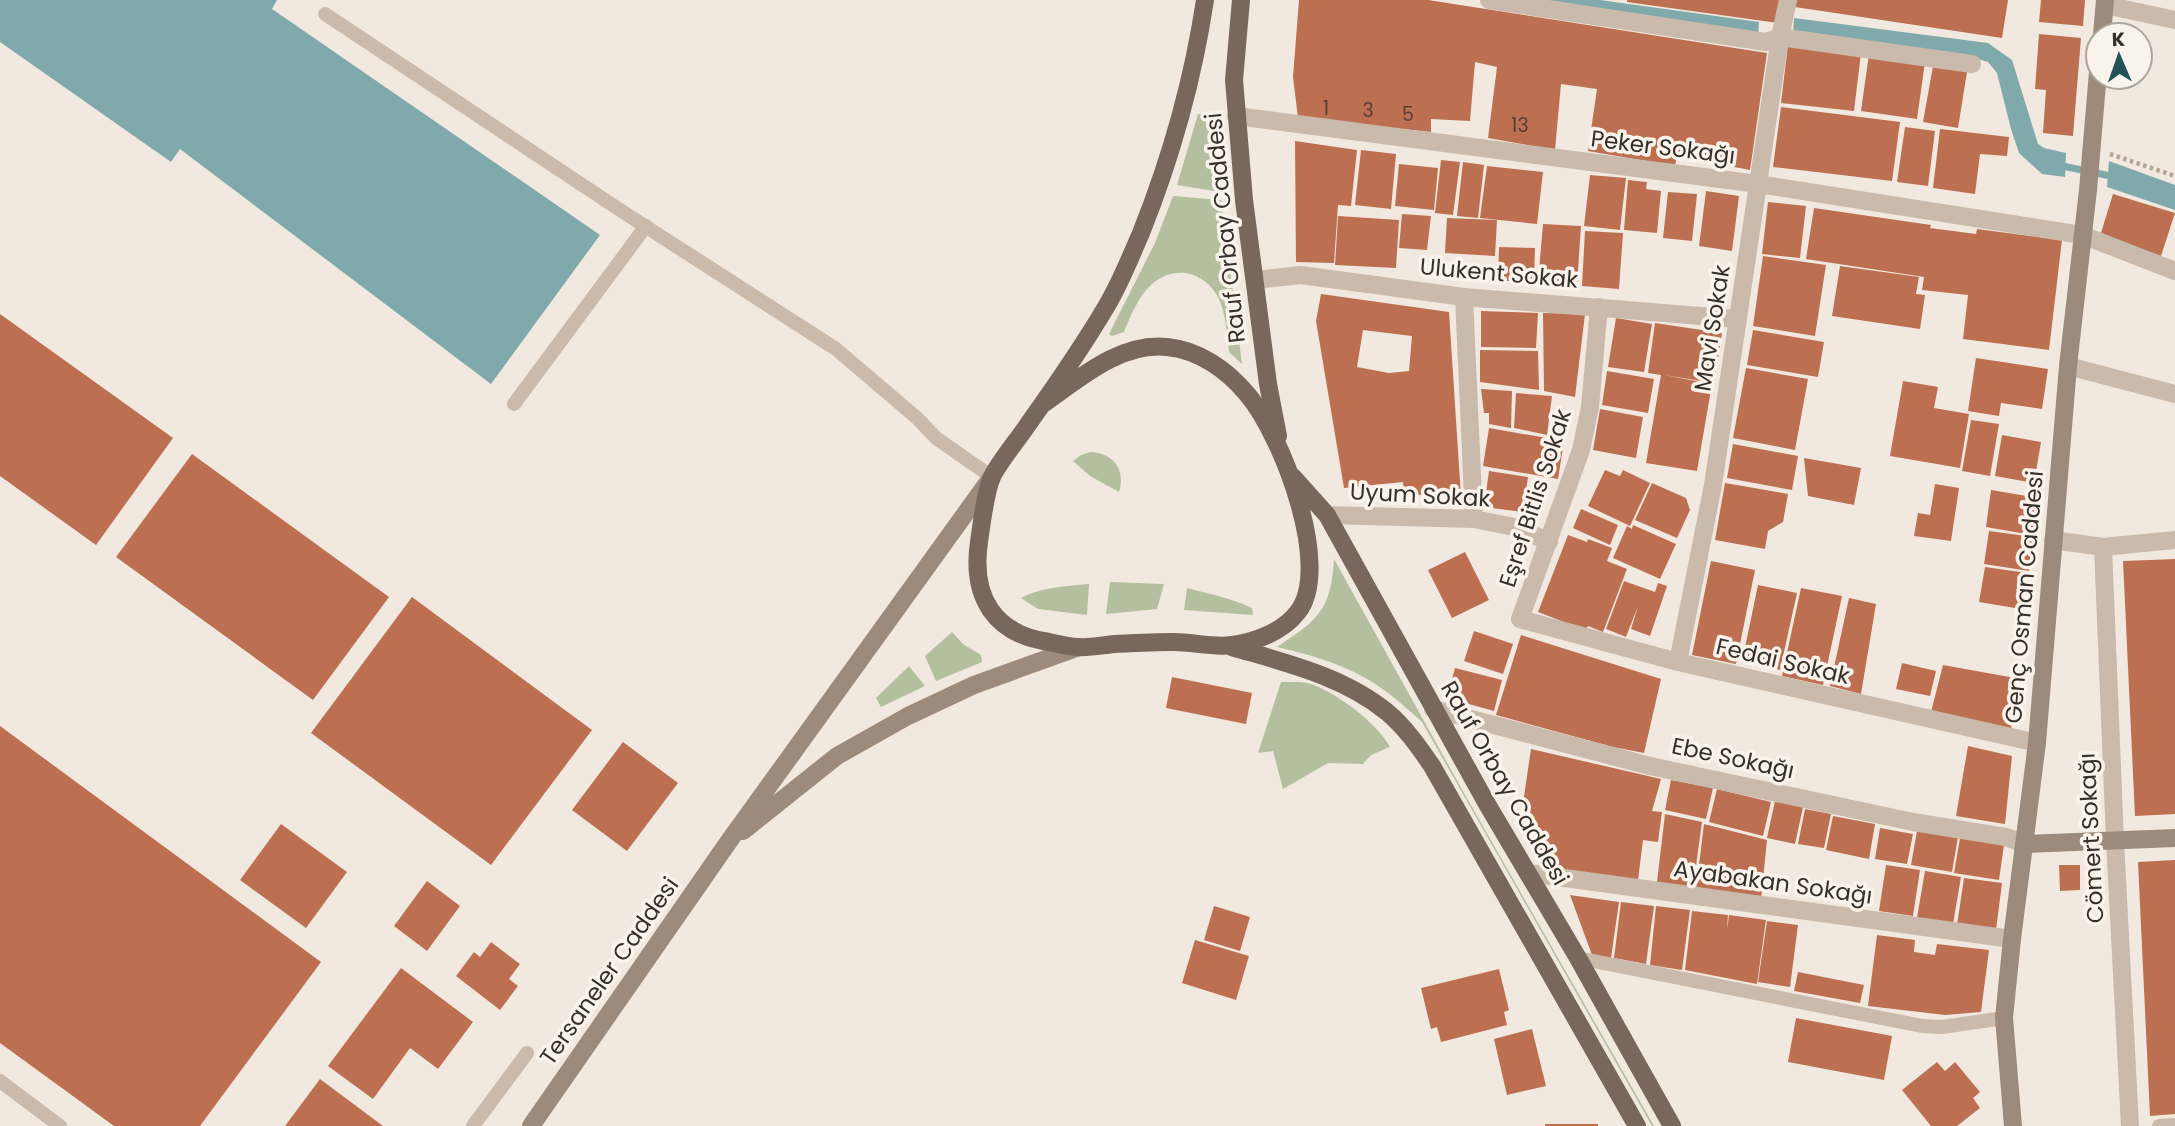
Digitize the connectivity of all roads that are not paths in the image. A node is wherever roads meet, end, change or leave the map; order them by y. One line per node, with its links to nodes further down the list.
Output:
1 (1205, 0): 24 (main road, Rauf Orbay Caddesi)
2 (1241, 0): 12 (main road, Rauf Orbay Caddesi)
3 (1489, 0): 9 (street)
4 (1788, 0): 9 (street, Mavi Sokak)
5 (2105, 3): 7 (street); 8 (street)
6 (325, 14): 14 (lane)
7 (2175, 20)
8 (2103, 21)
9 (1780, 37): 10 (street); 13 (street, Mavi Sokak)
10 (1972, 64)
11 (2096, 91): 15 (street, Genç Osman Caddesi)
12 (1236, 116): 13 (street, Peker Sokağı); 17 (main road, Rauf Orbay Caddesi)
13 (1758, 184): 15 (street, Peker Sokağı); 20 (street, Mavi Sokak)
14 (646, 226): 23 (lane); 27 (lane)
15 (2082, 235): 16 (street, Peker Sokağı); 21 (street, Genç Osman Caddesi)
16 (2175, 271)
17 (1255, 281): 18 (street, Ulukent Sokak); 25 (main road, Rauf Orbay Caddesi)
18 (1464, 297): 19 (street, Ulukent Sokak); 29 (street)
19 (1599, 307): 20 (street, Ulukent Sokak); 32 (street, Eşref Bitlis Sokak)
20 (1738, 319): 37 (street, Mavi Sokak)
21 (2068, 366): 22 (street); 30 (street, Genç Osman Caddesi)
22 (2175, 394)
23 (514, 404)
24 (1043, 404): 25 (main road, Rauf Orbay Caddesi); 27 (main road, Rauf Orbay Caddesi)
25 (1281, 450): 26 (main road, Rauf Orbay Caddesi)
26 (1288, 471): 28 (main road, Rauf Orbay Caddesi); 35 (main road, Rauf Orbay Caddesi)
27 (992, 477): 36 (main road, Rauf Orbay Caddesi); 42 (street, Tersaneler Caddesi)
28 (1327, 515): 29 (street, Uyum Sokak); 38 (main road, Rauf Orbay Caddesi)
29 (1474, 519): 32 (street, Uyum Sokak)
30 (2053, 540): 33 (street); 39 (street, Genç Osman Caddesi)
31 (2175, 540): 33 (street)
32 (1549, 542): 34 (street, Eşref Bitlis Sokak)
33 (2104, 547): 41 (street, Cömert Sokağı)
34 (1520, 619): 37 (street, Fedai Sokak)
35 (1229, 646): 36 (main road, Rauf Orbay Caddesi); 54 (main road, Rauf Orbay Caddesi)
36 (1079, 647): 42 (street)
37 (1678, 662): 39 (street, Fedai Sokak)
38 (1433, 709): 43 (street, Ebe Sokağı); 44 (main road, Rauf Orbay Caddesi)
39 (2037, 743): 43 (street, Genç Osman Caddesi)
40 (2175, 838): 41 (street)
41 (2115, 841): 43 (street); 57 (street, Cömert Sokağı)
42 (727, 844): 53 (street, Tersaneler Caddesi)
43 (2025, 844): 45 (street, Genç Osman Caddesi)
44 (1528, 873): 45 (street, Ayabakan Sokağı); 46 (main road, Rauf Orbay Caddesi)
45 (2012, 939): 47 (street, Genç Osman Caddesi)
46 (1578, 958): 47 (lane); 55 (main road, Rauf Orbay Caddesi)
47 (2004, 1017): 56 (street, Genç Osman Caddesi)
48 (527, 1053): 52 (lane)
49 (0, 1081): 51 (lane)
50 (2175, 1125): 58 (lane)
51 (60, 1126)
52 (473, 1126)
53 (531, 1126)
54 (1637, 1126)
55 (1672, 1126)
56 (2013, 1126)
57 (2130, 1126)
58 (2160, 1126)

